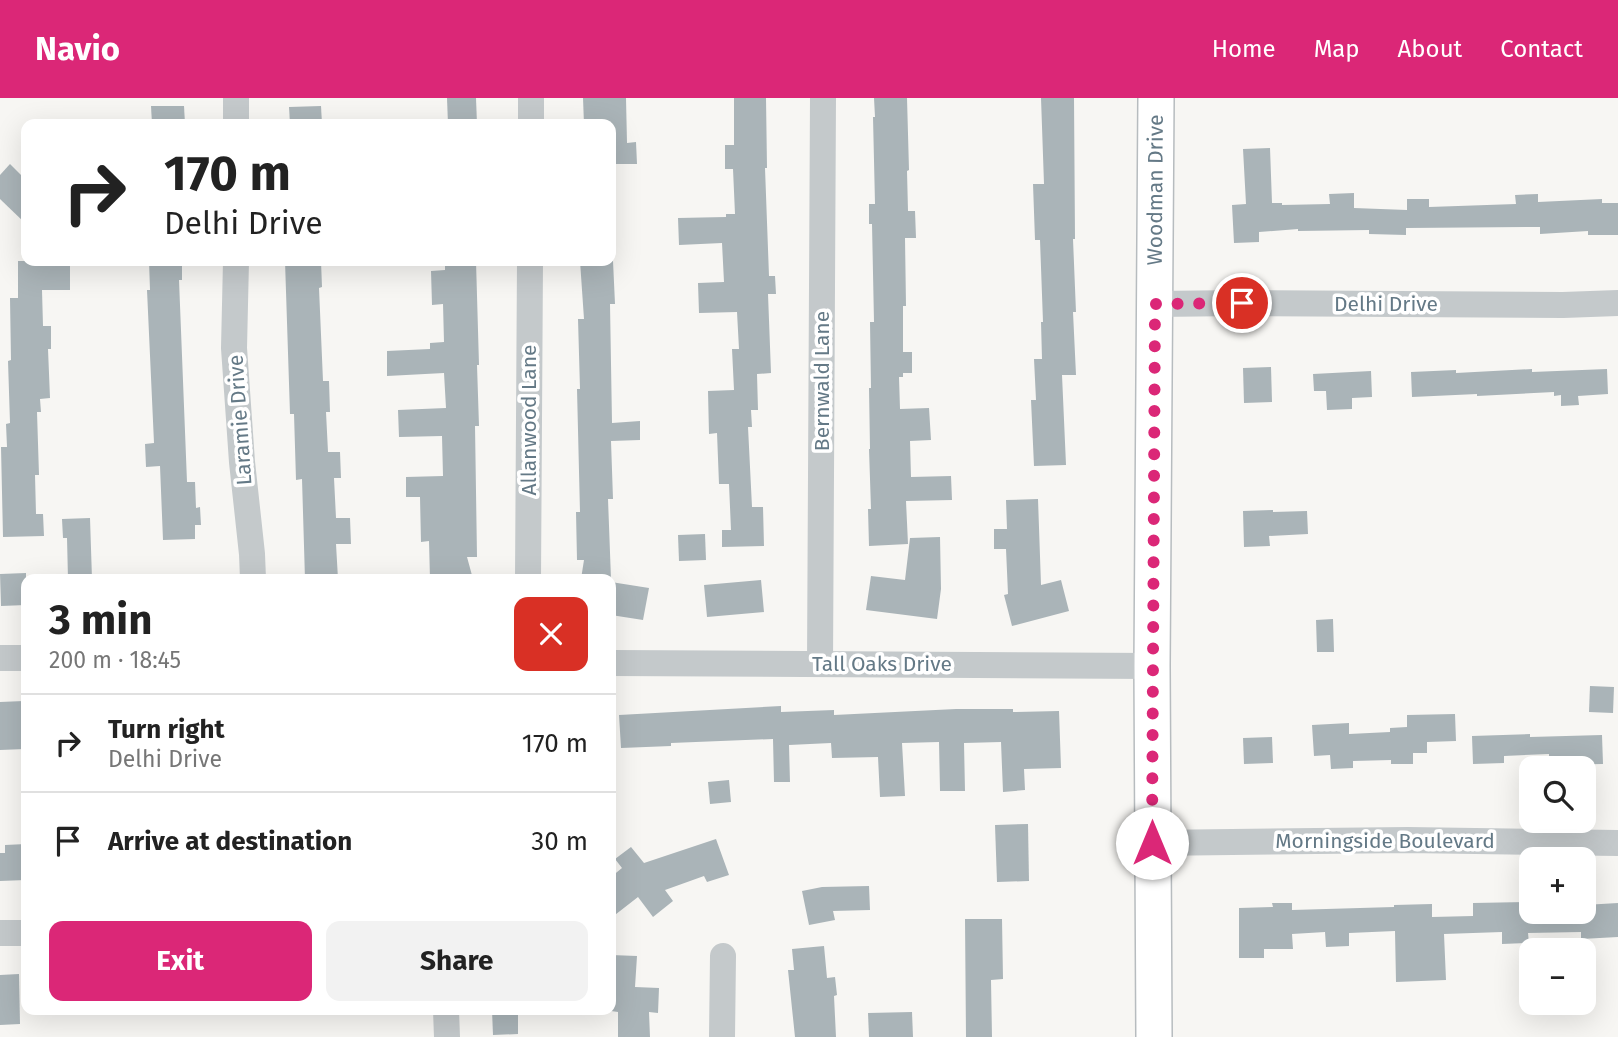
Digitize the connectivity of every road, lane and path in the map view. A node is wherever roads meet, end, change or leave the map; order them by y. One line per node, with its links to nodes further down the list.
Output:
1 (236, 98): 5 (street)
2 (531, 98): 6 (street)
3 (823, 98): 16 (street, Bernwald Lane)
4 (1156, 98): 10 (main road, Woodman Drive)
5 (236, 119)
6 (531, 119)
7 (236, 266): 11 (street, Laramie Drive)
8 (530, 266): 12 (street, Allanwood Lane)
9 (1618, 303): 10 (street, Delhi Drive)
10 (1155, 304): 17 (main road, Woodman Drive)
11 (253, 574)
12 (528, 574)
13 (0, 658): 14 (street)
14 (21, 658)
15 (616, 663): 16 (street, Tall Oaks Drive)
16 (820, 664): 17 (street, Tall Oaks Drive)
17 (1153, 666): 18 (main road, Woodman Drive)
18 (1152, 843): 19 (street, Morningside Boulevard); 26 (main road, Woodman Drive)
19 (1618, 843)
20 (0, 933): 21 (street)
21 (21, 933)
22 (723, 956): 25 (street)
23 (446, 1015): 24 (street)
24 (446, 1037)
25 (722, 1037)
26 (1154, 1037)

